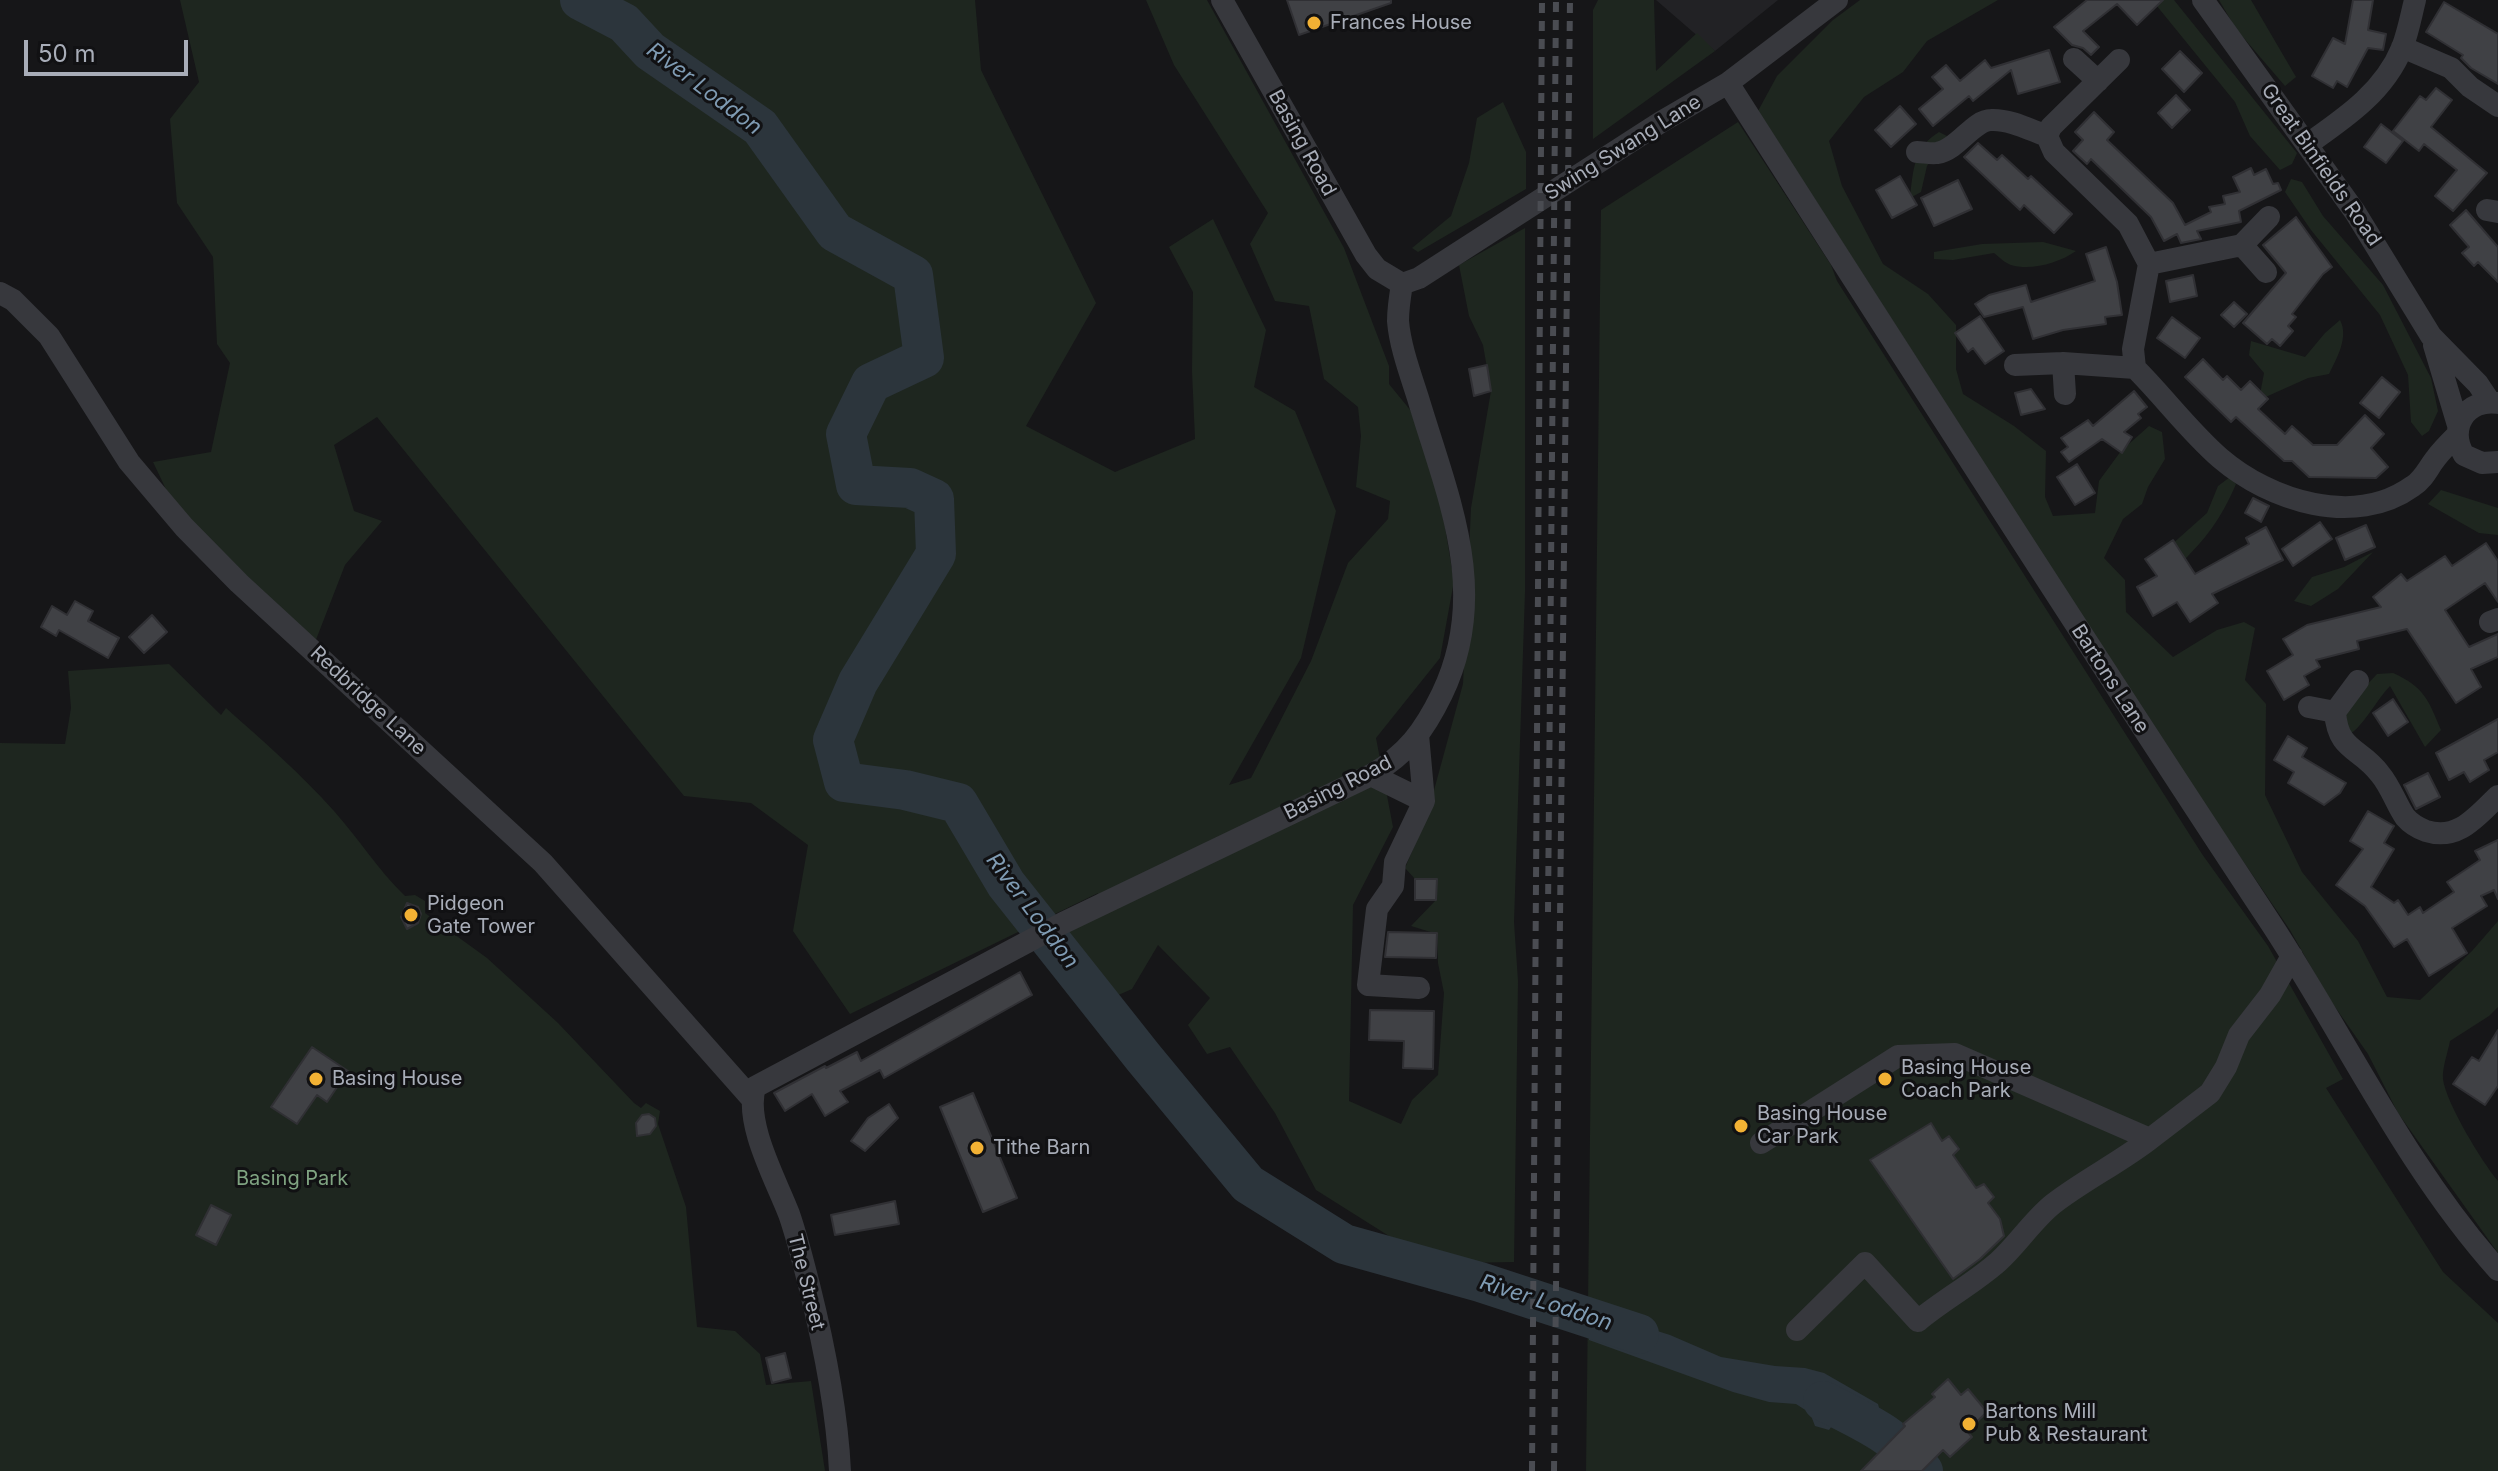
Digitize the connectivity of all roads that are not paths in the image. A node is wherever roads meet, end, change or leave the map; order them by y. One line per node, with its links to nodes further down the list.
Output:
1 (1222, 0): 18 (street, Basing Road)
2 (1837, 0): 9 (street, Swing Swang Lane)
3 (2203, 0): 12 (street, Great Binfields Road)
4 (2415, 0): 5 (street)
5 (2402, 47): 10 (street); 12 (street)
6 (2074, 59): 8 (street)
7 (2119, 60): 8 (street)
8 (2098, 81): 11 (street)
9 (1728, 83): 18 (street, Swing Swang Lane); 36 (street, Bartons Lane)
10 (2498, 106)
11 (2047, 136): 13 (street); 16 (street)
12 (2308, 144): 20 (street, Great Binfields Road)
13 (1917, 152)
14 (2269, 217): 15 (street)
15 (2242, 245): 16 (street); 17 (street)
16 (2149, 264): 23 (street)
17 (2266, 272)
18 (1402, 284): 32 (street, Basing Road)
19 (0, 293): 38 (street, Redbridge Lane)
20 (2431, 336): 25 (street, Great Binfields Road); 26 (street, Great Binfields Road)
21 (2063, 363): 22 (street); 23 (street); 24 (street)
22 (2015, 365)
23 (2135, 368): 28 (street)
24 (2065, 394)
25 (2494, 402): 26 (street)
26 (2458, 430): 27 (street, Great Binfields Road); 28 (street)
27 (2488, 465): 28 (street)
28 (2422, 479)
29 (2358, 681): 31 (street)
30 (2309, 707): 31 (street)
31 (2335, 712): 34 (street)
32 (1418, 735): 33 (street, Basing Road); 35 (street)
33 (1371, 775): 35 (street); 38 (street, Basing Road)
34 (2498, 796)
35 (1424, 801): 37 (street)
36 (2292, 956): 39 (street); 41 (street, Bartons Lane)
37 (1419, 988)
38 (752, 1099): 43 (street, The Street)
39 (2150, 1139): 40 (street); 42 (street)
40 (1761, 1143)
41 (2498, 1270)
42 (1797, 1330)
43 (840, 1471)

